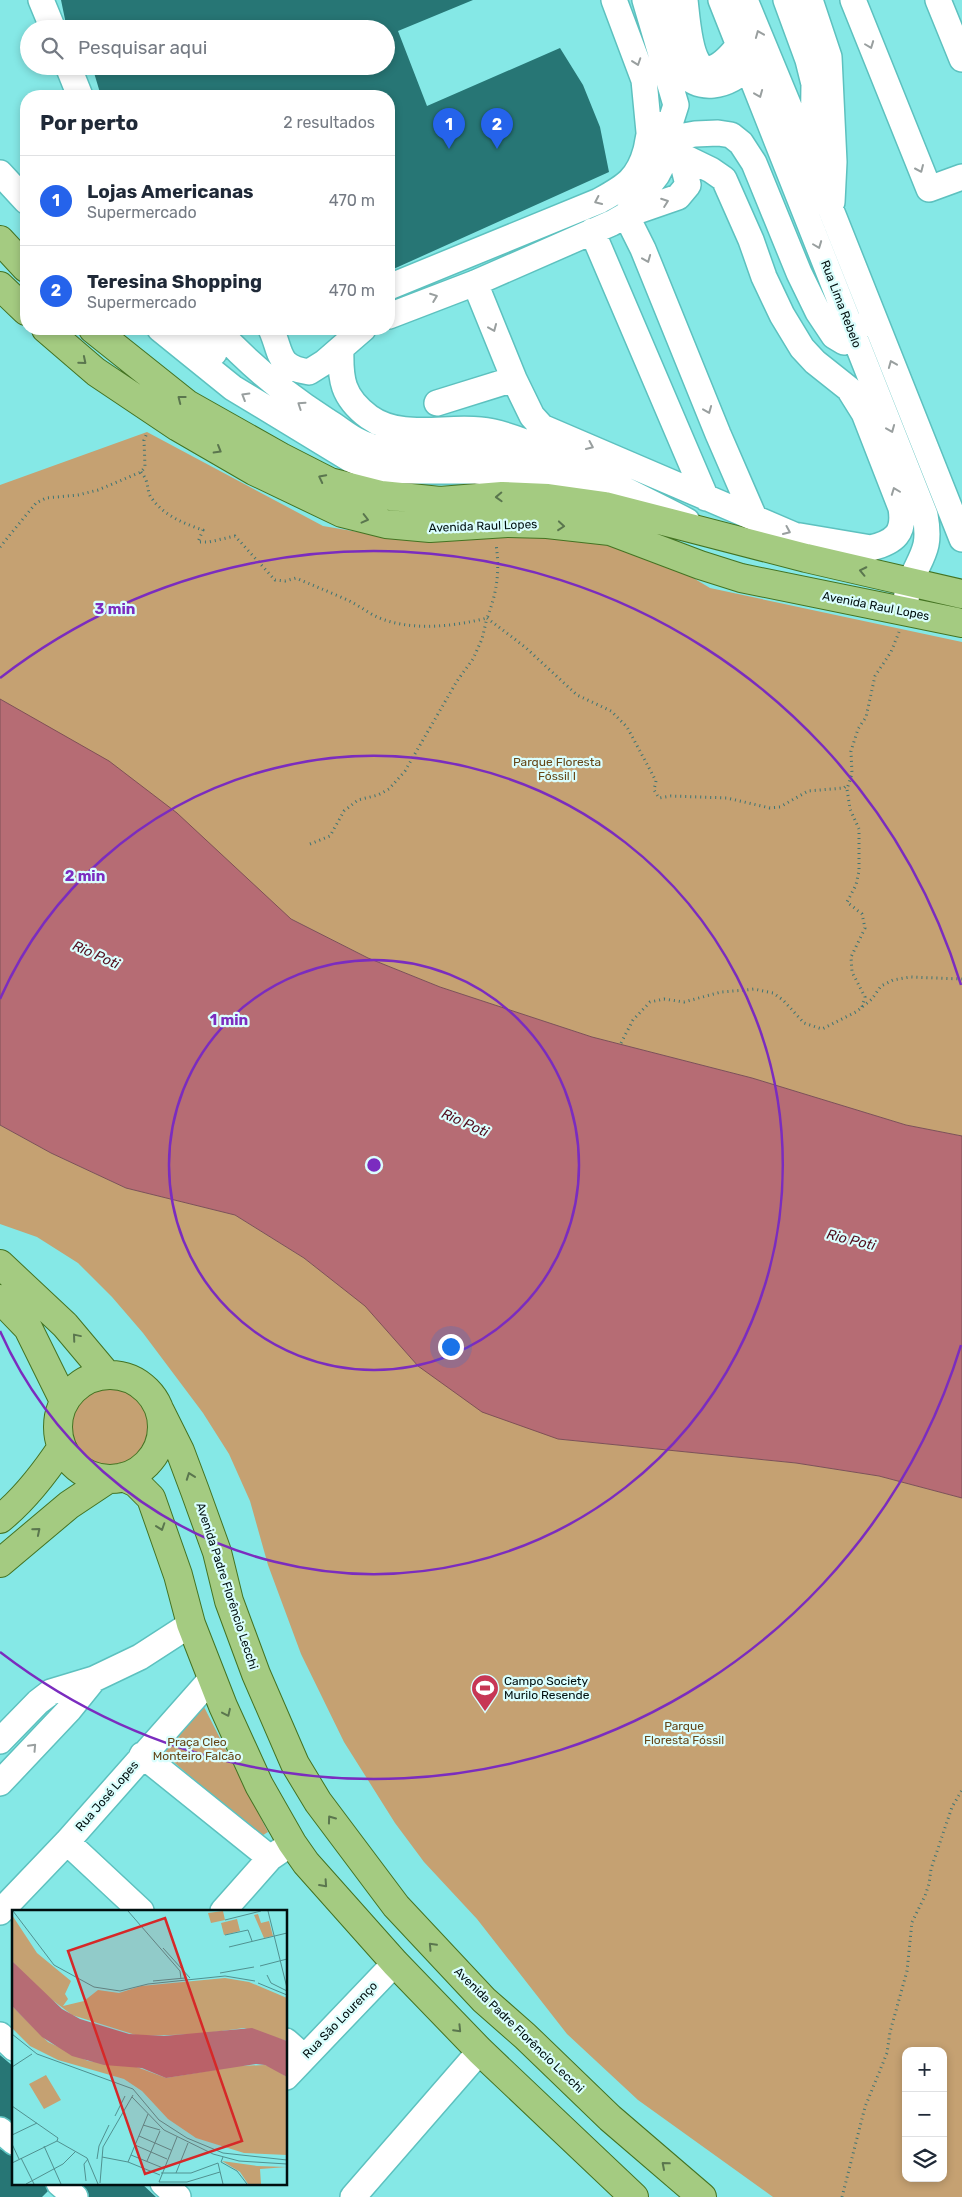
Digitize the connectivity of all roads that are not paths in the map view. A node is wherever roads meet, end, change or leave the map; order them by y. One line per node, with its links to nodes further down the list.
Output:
1 (41, 0): 15 (street)
2 (614, 0): 16 (street)
3 (640, 0): 16 (street)
4 (645, 0): 21 (street)
5 (665, 0): 17 (street)
6 (675, 0): 17 (street)
7 (685, 0): 17 (street)
8 (721, 0): 17 (street, Rua Lima Rebelo)
9 (745, 0): 22 (street, Rua Lima Rebelo, one-way to 9)
10 (786, 0): 22 (street)
11 (796, 0): 25 (street)
12 (810, 0): 27 (street)
13 (853, 0): 24 (street, one-way to 24)
14 (938, 0): 18 (street)
15 (49, 20)
16 (624, 24): 21 (street, one-way to 21)
17 (744, 56): 38 (street, Rua Lima Rebelo, one-way to 38)
18 (962, 58)
19 (72, 75): 20 (street)
20 (78, 90)
21 (664, 143): 28 (street, one-way to 21); 33 (street, one-way to 33); 38 (street); 49 (street); 56 (street, one-way to 21)
22 (812, 162): 25 (street, Rua Lima Rebelo)
23 (0, 173): 26 (street)
24 (962, 177)
25 (822, 188): 27 (street, Rua Lima Rebelo)
26 (20, 195)
27 (831, 212): 37 (street, Rua Lima Rebelo)
28 (626, 216): 29 (street); 56 (street, one-way to 56)
29 (592, 232): 32 (street); 53 (street)
30 (0, 240): 31 (main road)
31 (20, 262)
32 (475, 283): 36 (street, one-way to 32); 48 (street, one-way to 48)
33 (395, 285)
34 (0, 286): 35 (main road)
35 (20, 305)
36 (395, 314)
37 (874, 321): 38 (street); 59 (street, Rua Lima Rebelo, one-way to 37)
38 (851, 330): 49 (street, Rua Lima Rebelo)
39 (53, 335): 62 (main road, Avenida Raul Lopes, one-way to 62)
40 (101, 335): 54 (main road, one-way to 40)
41 (178, 335): 46 (street)
42 (199, 335): 46 (street)
43 (260, 335): 46 (street)
44 (278, 335): 47 (street)
45 (354, 335): 47 (street)
46 (216, 348): 51 (street, one-way to 46); 51 (street, one-way to 46)
47 (333, 355): 52 (street); 58 (street)
48 (514, 379): 50 (street); 53 (street, one-way to 53)
49 (871, 380): 60 (street, Rua Lima Rebelo, one-way to 60)
50 (437, 403)
51 (326, 433): 52 (street); 54 (street); 55 (street)
52 (393, 441): 57 (street)
53 (706, 498): 56 (street)
54 (558, 499): 55 (main road)
55 (605, 506): 57 (main road)
56 (754, 517)
57 (654, 520): 58 (main road)
58 (712, 534): 60 (main road, one-way to 58)
59 (962, 539)
60 (911, 581): 61 (main road); 62 (street, Rua Lima Rebelo)
61 (962, 594)
62 (903, 618): 63 (main road, Avenida Raul Lopes)
63 (962, 623)
64 (0, 1264): 66 (main road, one-way to 64)
65 (0, 1299): 67 (main road)
66 (107, 1375): 67 (main road); 68 (main road)
67 (64, 1401): 69 (main road)
68 (160, 1411): 70 (main road); 85 (main road, Avenida Padre Florêncio Lecchi, one-way to 68)
69 (62, 1447): 70 (main road); 71 (main road)
70 (116, 1478): 72 (main road, one-way to 70); 73 (main road, one-way to 73)
71 (0, 1520)
72 (0, 1563)
73 (191, 1624): 74 (main road); 75 (street)
74 (212, 1678): 77 (street, Rua José Lopes); 80 (main road, one-way to 80)
75 (94, 1679): 76 (street); 78 (street, one-way to 75)
76 (0, 1742)
77 (142, 1755): 79 (street, Rua José Lopes); 80 (street)
78 (0, 1783)
79 (67, 1842): 81 (street); 83 (street, Rua José Lopes)
80 (281, 1850): 82 (street); 84 (main road, one-way to 84)
81 (140, 1910)
82 (224, 1910)
83 (5, 1914)
84 (395, 1963): 86 (main road); 89 (street, Rua São Lourenço)
85 (458, 1973): 86 (main road); 101 (main road, Avenida Padre Florêncio Lecchi, one-way to 85)
86 (431, 2001): 90 (main road, one-way to 90)
87 (0, 2035): 88 (street)
88 (12, 2046)
89 (295, 2049): 91 (street, Rua São Lourenço)
90 (480, 2051): 99 (street); 100 (main road)
91 (288, 2072)
92 (0, 2130): 93 (street)
93 (12, 2140)
94 (60, 2184): 97 (street)
95 (164, 2184): 98 (street)
96 (191, 2184): 98 (street)
97 (75, 2197)
98 (179, 2197)
99 (353, 2197)
100 (634, 2197)
101 (702, 2197)

